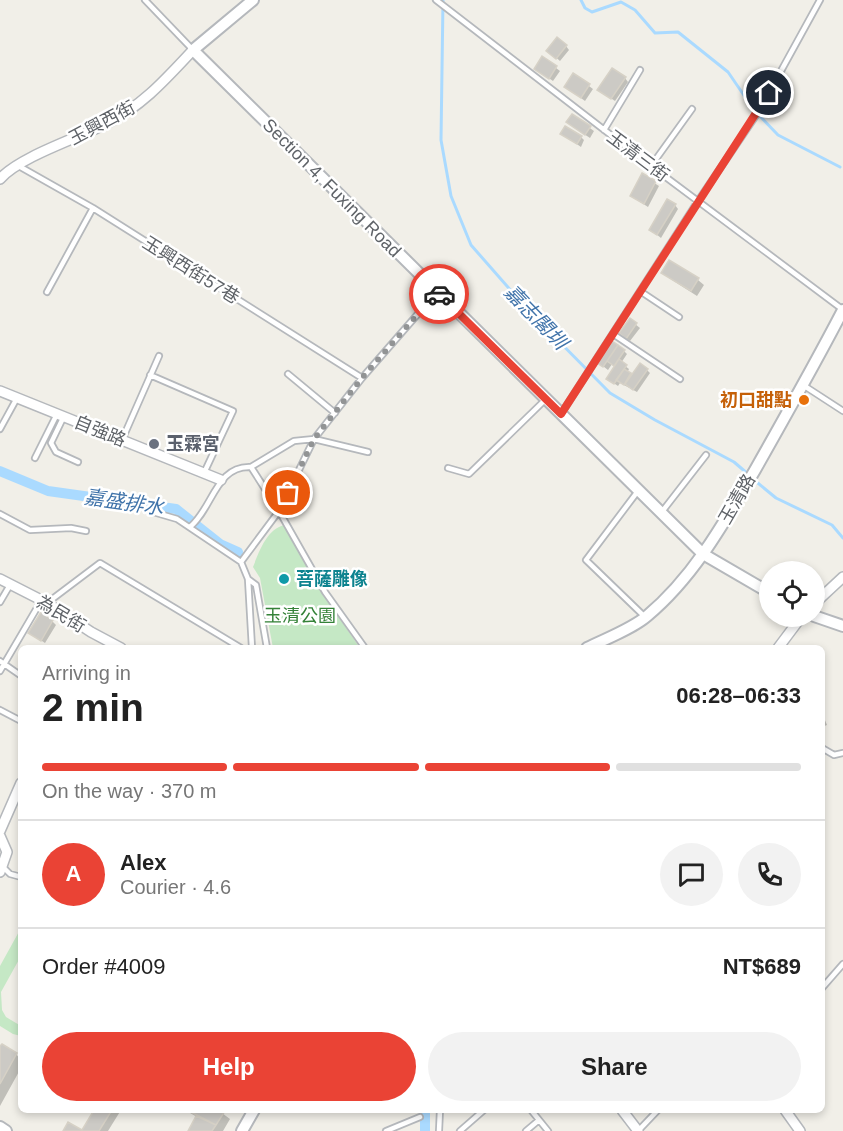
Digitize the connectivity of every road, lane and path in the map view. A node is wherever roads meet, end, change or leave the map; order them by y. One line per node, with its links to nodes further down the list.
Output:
1 (145, 0): 5 (lane)
2 (253, 0): 5 (street)
3 (436, 0): 8 (lane, 玉清三街)
4 (820, 0): 12 (lane)
5 (193, 50): 9 (street, 玉興西街); 16 (street, Section 4, Fuxing Road)
6 (640, 70): 8 (lane)
7 (692, 109): 10 (lane)
8 (604, 130): 10 (lane, 玉清三街)
9 (17, 165): 11 (street, 玉興西街); 13 (lane, 玉興西街57巷)
10 (651, 166): 12 (lane, 玉清三街)
11 (0, 179)
12 (698, 201): 14 (lane); 17 (lane, 玉清三街)
13 (93, 208): 15 (lane); 23 (lane, 玉興西街57巷)
14 (640, 291): 18 (lane); 19 (lane)
15 (47, 292)
16 (437, 292): 23 (lane); 28 (street, Section 4, Fuxing Road)
17 (843, 310): 25 (street, 玉清路)
18 (679, 317)
19 (613, 334): 24 (lane); 31 (lane)
20 (159, 356): 22 (lane)
21 (288, 374): 30 (lane)
22 (150, 375): 35 (lane); 42 (lane)
23 (362, 378): 30 (lane)
24 (680, 379)
25 (803, 386): 29 (lane); 51 (street, 玉清路)
26 (0, 391): 27 (street, 自強路)
27 (17, 398): 32 (street, 自強路); 33 (lane)
28 (546, 399): 31 (street, Section 4, Fuxing Road); 41 (lane)
29 (843, 411)
30 (335, 413): 34 (lane)
31 (561, 414): 44 (street, Section 4, Fuxing Road)
32 (61, 415): 35 (street, 自強路); 38 (lane); 39 (lane)
33 (0, 429)
34 (314, 439): 36 (lane); 40 (lane); 45 (lane)
35 (122, 440): 42 (street, 自強路)
36 (368, 452)
37 (706, 455): 47 (lane)
38 (35, 458)
39 (78, 462)
40 (251, 467): 43 (lane); 45 (lane)
41 (448, 468)
42 (204, 473): 43 (street, 自強路)
43 (221, 480): 49 (lane)
44 (638, 491): 47 (street, Section 4, Fuxing Road); 61 (lane)
45 (279, 511): 52 (lane); 71 (lane)
46 (153, 512): 49 (lane)
47 (662, 513): 51 (street, Section 4, Fuxing Road)
48 (0, 514): 50 (lane)
49 (190, 527): 52 (lane)
50 (86, 531)
51 (703, 554): 57 (street, Section 4, Fuxing Road); 61 (street, 玉清路)
52 (241, 562): 55 (lane)
53 (843, 577): 58 (street)
54 (0, 579): 56 (street, 為民街)
55 (249, 579): 69 (lane); 70 (lane)
56 (10, 585): 59 (lane); 60 (street, 為民街)
57 (759, 586)
58 (825, 594)
59 (0, 602)
60 (44, 602): 65 (street, 為民街); 68 (lane); 74 (lane)
61 (646, 618): 72 (street, 玉清路)
62 (825, 620): 63 (street)
63 (843, 626)
64 (794, 627): 73 (street)
65 (91, 632): 66 (lane); 67 (street, 為民街)
66 (105, 645)
67 (115, 645)
68 (236, 645)
69 (252, 645)
70 (266, 645)
71 (363, 645)
72 (593, 645)
73 (780, 645)
74 (2, 663): 75 (lane); 76 (lane)
75 (0, 671)
76 (18, 674)
77 (0, 710): 78 (lane)
78 (18, 719)
79 (825, 750): 80 (lane)
80 (843, 753)
81 (18, 790): 82 (street)
82 (0, 831)
83 (0, 836): 84 (street)
84 (1, 868): 85 (lane)
85 (18, 876)
86 (843, 964): 87 (lane)
87 (825, 985)
88 (252, 1113): 99 (street)
89 (440, 1113): 101 (lane)
90 (481, 1113): 102 (lane)
91 (533, 1113): 96 (lane)
92 (624, 1113): 105 (street)
93 (655, 1113): 105 (lane)
94 (787, 1113): 106 (street)
95 (420, 1117): 100 (lane)
96 (539, 1120): 103 (lane); 104 (lane)
97 (0, 1127): 98 (street)
98 (6, 1131)
99 (242, 1131)
100 (386, 1131)
101 (439, 1131)
102 (460, 1131)
103 (526, 1131)
104 (548, 1131)
105 (638, 1131)
106 (800, 1131)

